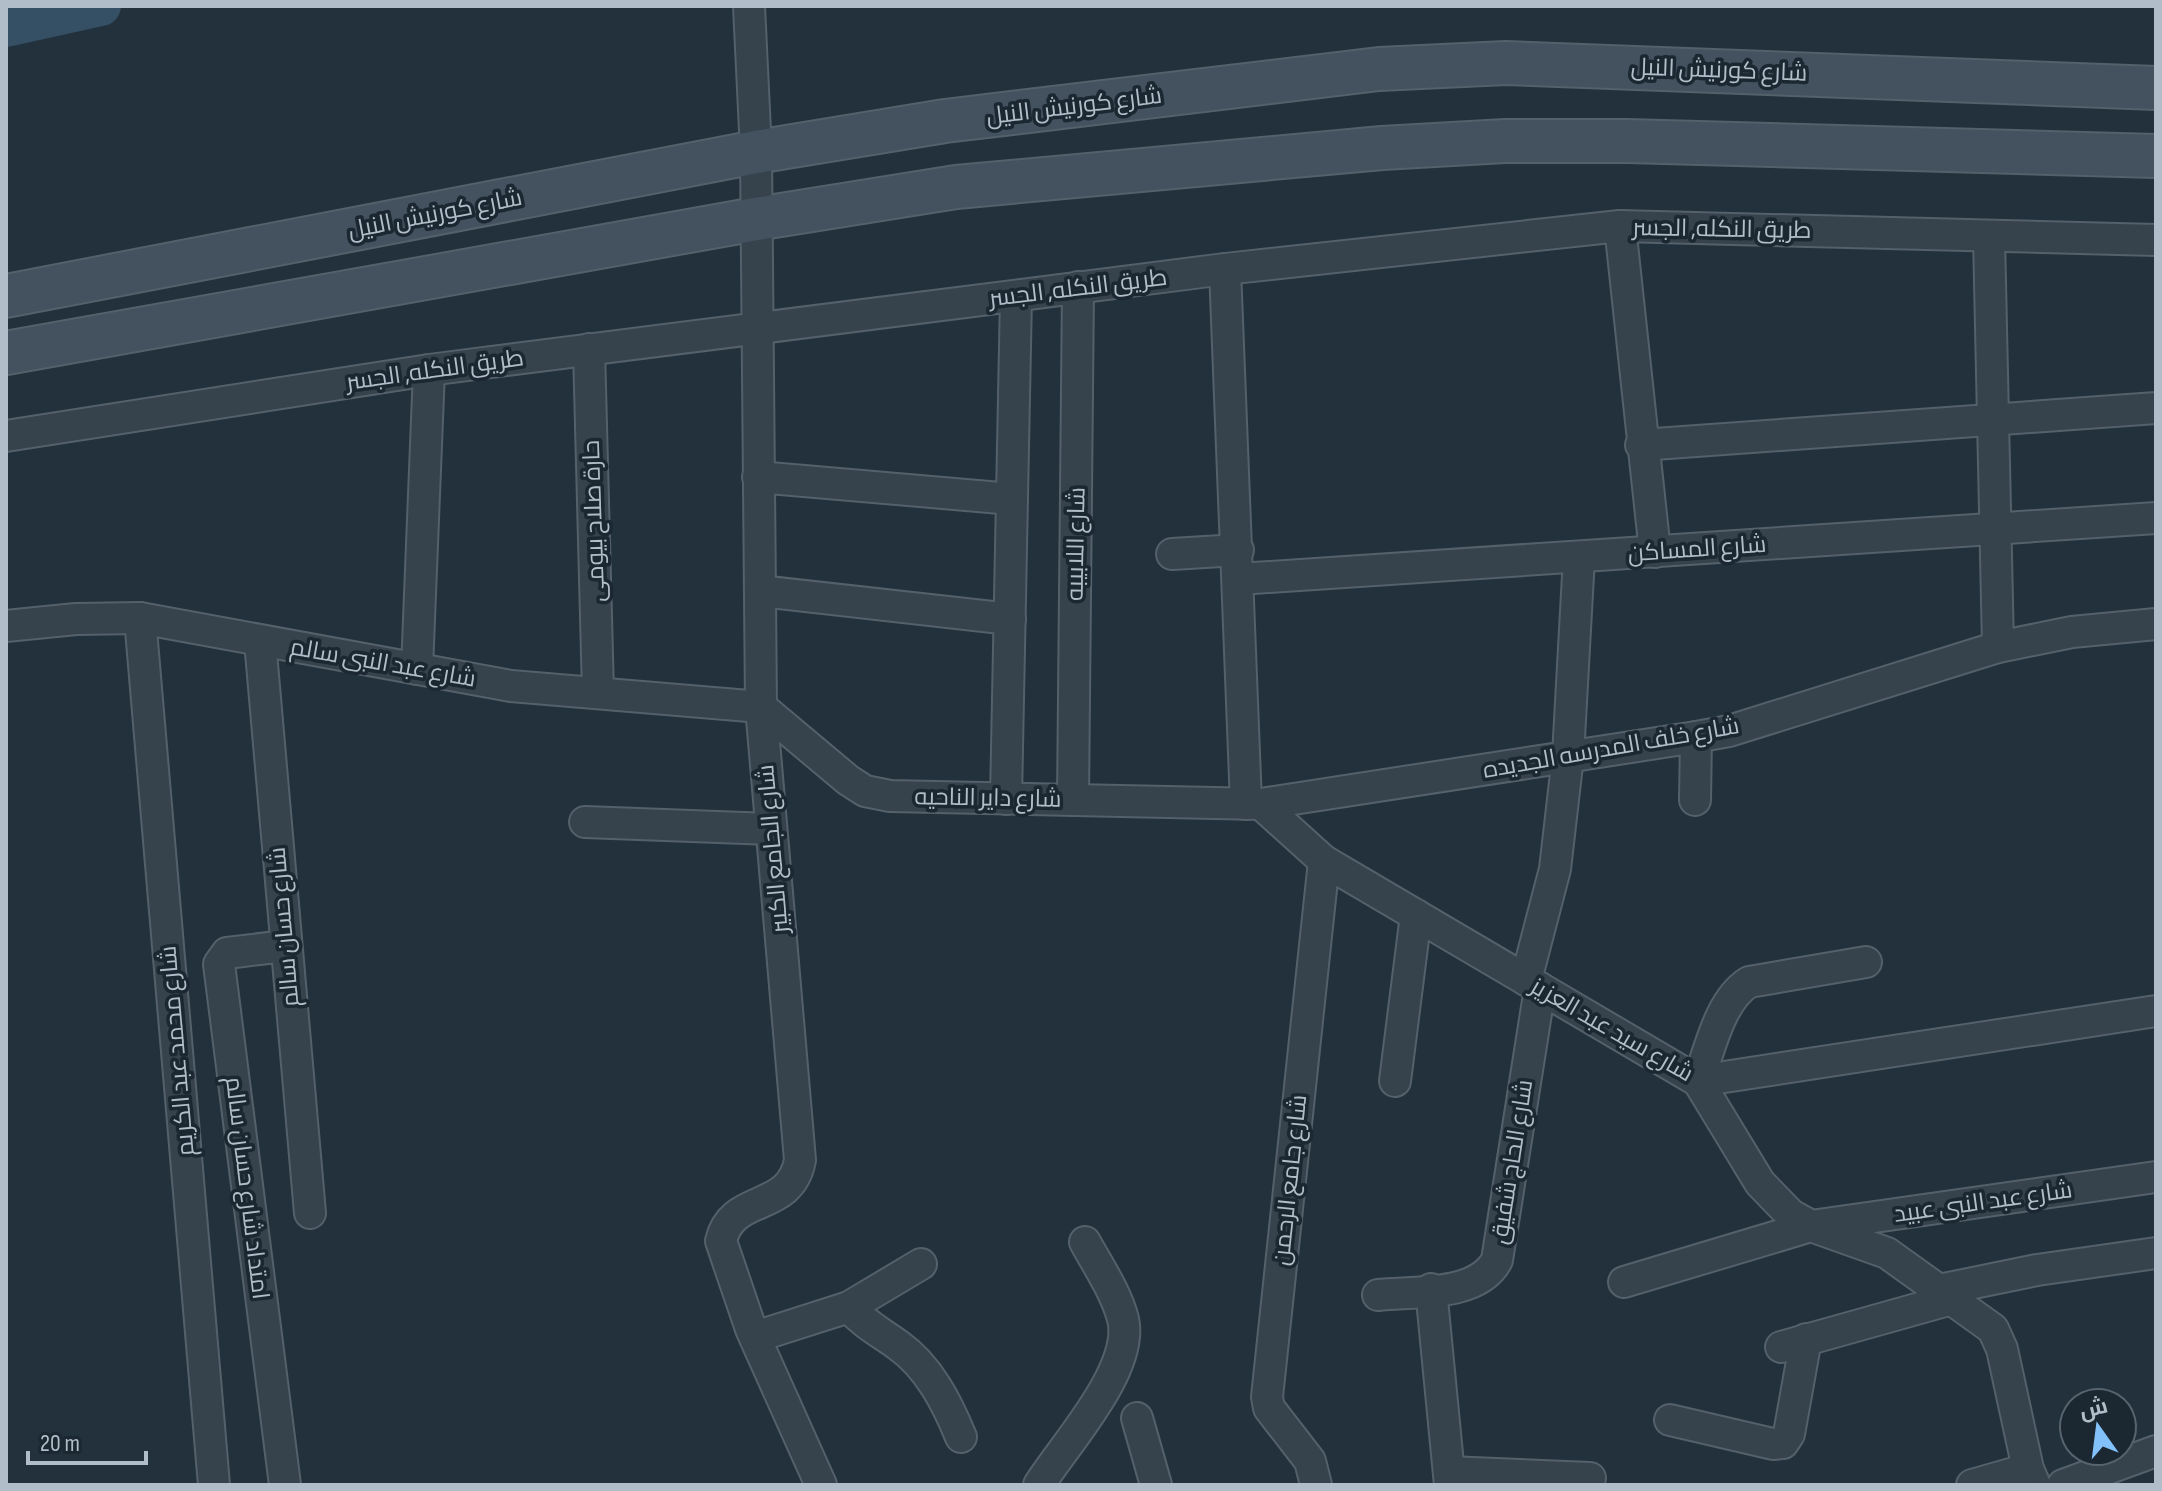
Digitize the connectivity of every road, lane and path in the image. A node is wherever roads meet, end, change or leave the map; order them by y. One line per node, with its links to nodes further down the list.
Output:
1 (749, 6): 3 (street, شارع الجامع الكبير)
2 (2156, 88): 3 (main road, شارع كورنيش النيل)
3 (756, 152): 5 (street, شارع الجامع الكبير); 11 (main road, شارع كورنيش النيل)
4 (2156, 156): 5 (main road)
5 (756, 219): 13 (street, شارع الجامع الكبير); 15 (main road)
6 (1620, 226): 7 (street, طريق النكله, الجسر); 9 (street, طريق النكله, الجسر); 20 (street)
7 (1989, 236): 8 (street, طريق النكله, الجسر); 18 (street)
8 (2156, 240)
9 (1225, 269): 10 (street, طريق النكله, الجسر); 28 (street)
10 (1078, 287): 12 (street, طريق النكله, الجسر); 42 (street, شارع اللابيبه)
11 (6, 296)
12 (1016, 296): 13 (street, طريق النكله, الجسر); 22 (street)
13 (757, 328): 14 (street, طريق النكله, الجسر); 21 (street, شارع الجامع الكبير)
14 (589, 349): 16 (street, طريق النكله, الجسر); 37 (street, حارة صلاح بيومى)
15 (6, 353)
16 (429, 370): 19 (street, طريق النكله, الجسر); 36 (street)
17 (2156, 408): 18 (street)
18 (1992, 418): 20 (street); 24 (street)
19 (6, 436)
20 (1641, 445): 25 (street)
21 (758, 477): 22 (street); 29 (street, شارع الجامع الكبير)
22 (1012, 499): 31 (street)
23 (2156, 518): 24 (street, شارع المساكن)
24 (1996, 529): 25 (street, شارع المساكن); 35 (street)
25 (1655, 552): 27 (street, شارع المساكن)
26 (1172, 554): 28 (street, شارع المساكن)
27 (1579, 557): 28 (street, شارع المساكن); 40 (street, شارع الحاج شفيق)
28 (1238, 565): 44 (street)
29 (760, 591): 31 (street); 38 (street, شارع الجامع الكبير)
30 (140, 618): 33 (street, شارع عبد النبى سالم); 34 (street, شارع عبد النبى سالم); 74 (street, شارع محمد عبد الكريم)
31 (1010, 619): 41 (street)
32 (2156, 624): 35 (street, شارع خلف المدرسه الجديده)
33 (6, 626)
34 (260, 641): 36 (street, شارع عبد النبى سالم); 49 (street, شارع حسان سالم)
35 (1998, 647): 39 (street, شارع خلف المدرسه الجديده)
36 (417, 669): 37 (street, شارع عبد النبى سالم)
37 (598, 693): 38 (street, شارع عبد النبى سالم)
38 (761, 707): 41 (street, شارع داير الناحيه); 46 (street, شارع الجامع الكبير)
39 (1696, 737): 40 (street, شارع خلف المدرسه الجديده); 43 (street)
40 (1568, 756): 44 (street, شارع خلف المدرسه الجديده); 51 (street, شارع الحاج شفيق)
41 (1006, 799): 42 (street, شارع داير الناحيه)
42 (1073, 800): 44 (street, شارع داير الناحيه)
43 (1695, 800)
44 (1253, 804): 47 (street, شارع سيد عبد العزيز)
45 (585, 822): 46 (street)
46 (771, 829): 66 (street, شارع الجامع الكبير)
47 (1324, 861): 48 (street, شارع سيد عبد العزيز); 79 (street, شارع جامع الرحمن)
48 (1416, 915): 51 (street, شارع سيد عبد العزيز); 53 (street)
49 (285, 946): 56 (street, شارع حسان سالم); 75 (street, امتداد شارع حسان سالم)
50 (1866, 962): 54 (street)
51 (1533, 984): 54 (street, شارع سيد عبد العزيز); 62 (street, شارع الحاج شفيق)
52 (2156, 1011): 54 (street, شارع سيد عبد العزيز)
53 (1395, 1081)
54 (1698, 1081): 57 (street)
55 (2156, 1177): 57 (street, شارع عبد النبى عبيد)
56 (310, 1213)
57 (1811, 1226): 61 (street, شارع عبد النبى عبيد); 63 (street)
58 (1085, 1242): 77 (street)
59 (2156, 1253): 63 (street)
60 (921, 1264): 65 (street)
61 (1624, 1282)
62 (1431, 1289): 64 (street, شارع الحاج شفيق); 73 (street)
63 (1946, 1294): 68 (street); 71 (street)
64 (1378, 1295)
65 (849, 1307): 66 (street); 69 (street)
66 (755, 1337): 76 (street, شارع الجامع الكبير)
67 (1137, 1418): 78 (street)
68 (1670, 1420)
69 (961, 1437)
70 (2156, 1451): 81 (street)
71 (2032, 1477): 80 (street)
72 (1590, 1478): 73 (street)
73 (1450, 1479)
74 (214, 1485)
75 (285, 1485)
76 (821, 1485)
77 (1039, 1485)
78 (1156, 1485)
79 (1316, 1485)
80 (1972, 1485)
81 (2063, 1485)

